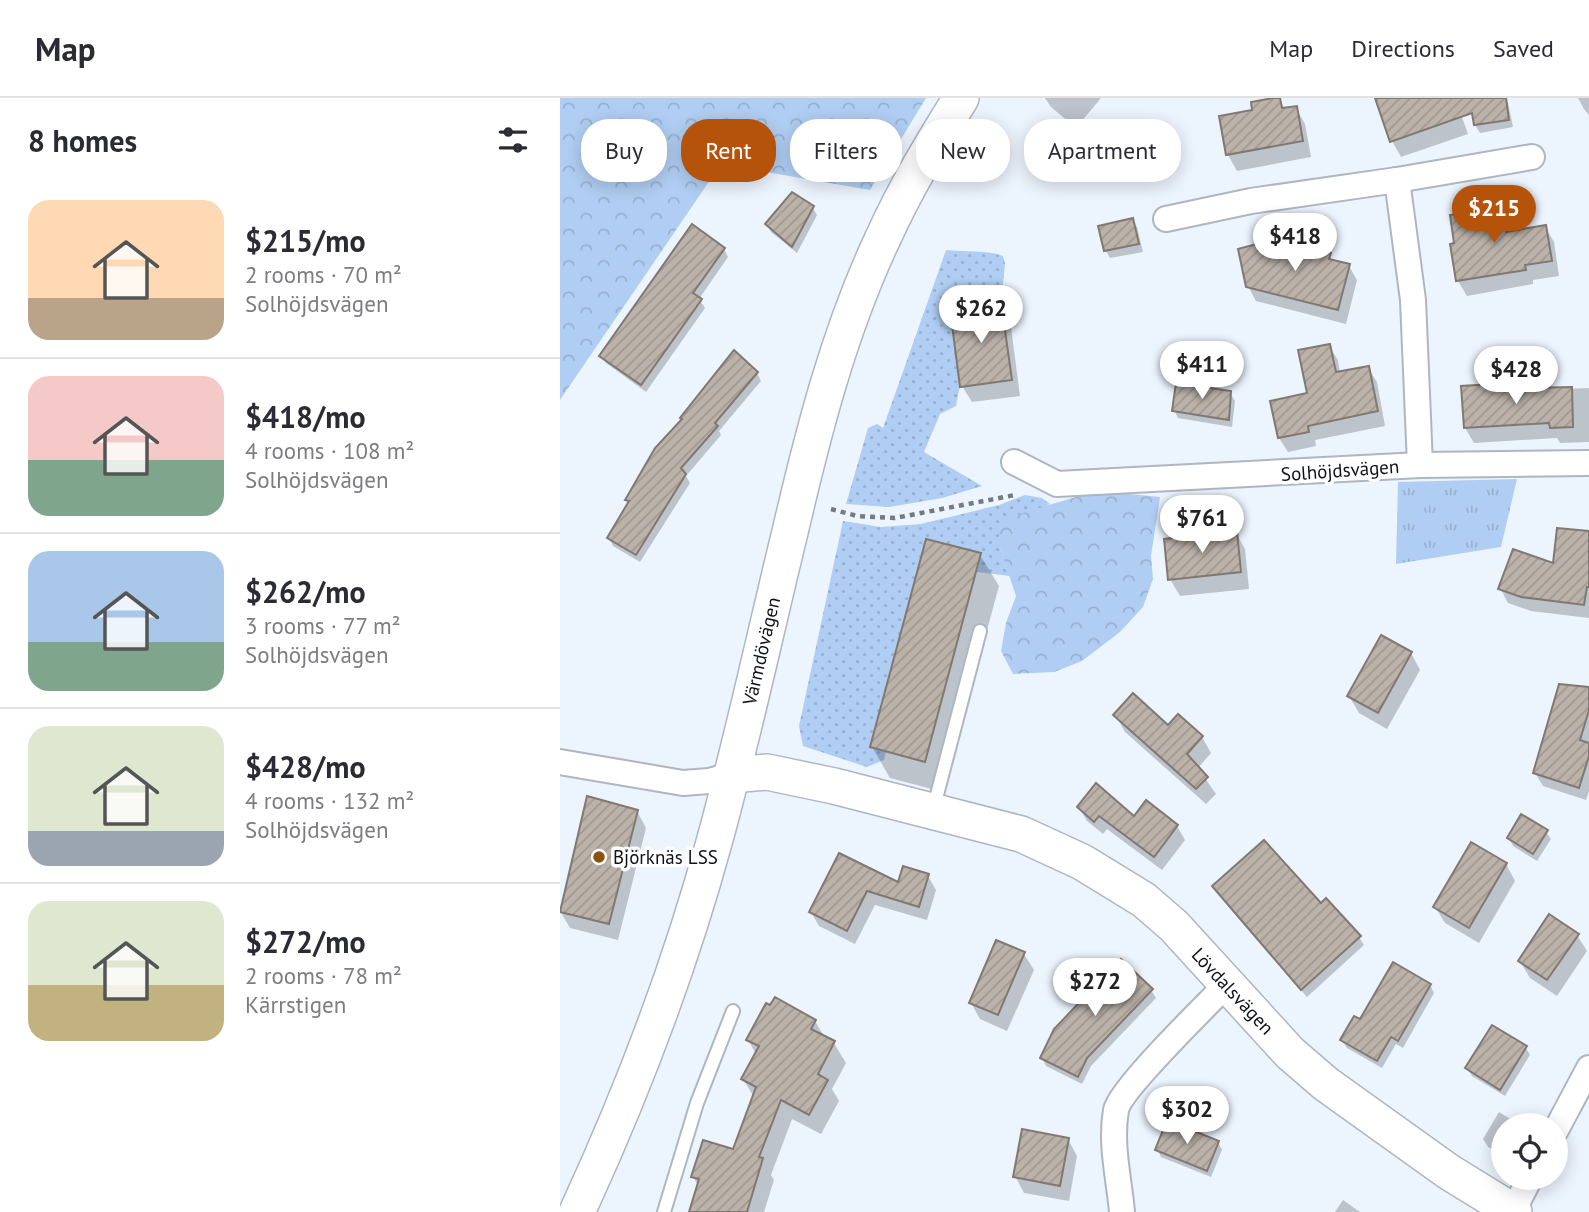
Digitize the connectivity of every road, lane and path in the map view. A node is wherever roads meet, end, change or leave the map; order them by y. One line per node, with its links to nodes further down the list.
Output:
1 (961, 98): 12 (main road, Värmdövägen)
2 (1532, 157): 3 (street)
3 (1397, 180): 4 (street); 7 (street, Solhöjdsvägen)
4 (1166, 219)
5 (1014, 462): 8 (street)
6 (1589, 463): 7 (street, Solhöjdsvägen)
7 (1420, 465): 8 (street, Solhöjdsvägen)
8 (1057, 484): 9 (path)
9 (831, 509)
10 (981, 631): 13 (lane)
11 (560, 762): 12 (street)
12 (731, 775): 13 (main road, Lövdalsvägen); 20 (main road, Värmdövägen)
13 (932, 811): 14 (main road, Lövdalsvägen)
14 (1226, 985): 19 (main road, Lövdalsvägen); 22 (street)
15 (733, 1010): 21 (lane)
16 (1589, 1068): 17 (street)
17 (1565, 1113)
18 (1524, 1190): 19 (street)
19 (1513, 1211)
20 (578, 1212)
21 (664, 1212)
22 (1122, 1212)

